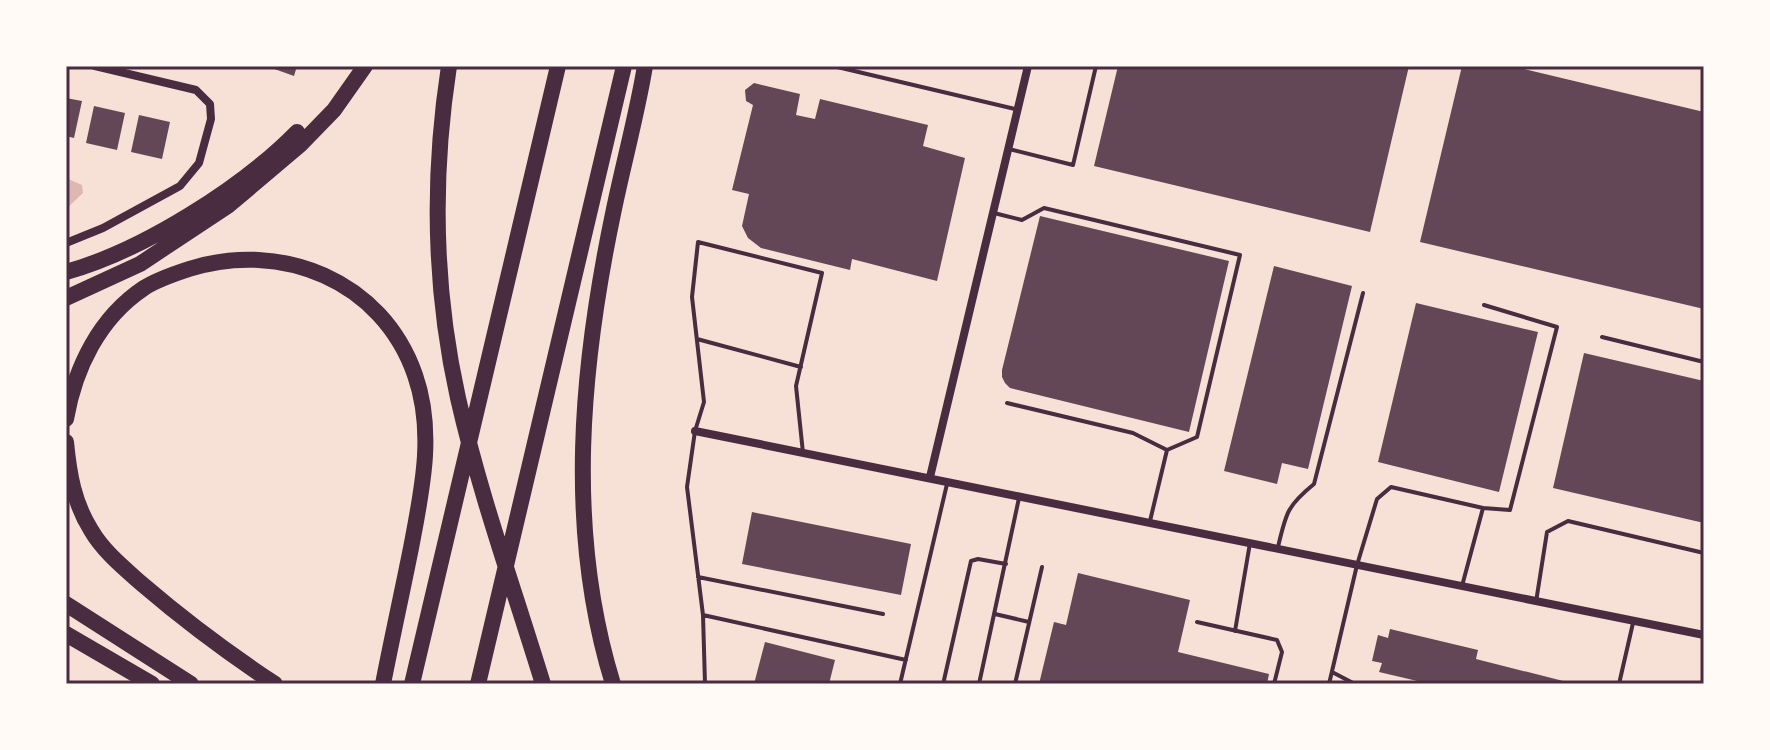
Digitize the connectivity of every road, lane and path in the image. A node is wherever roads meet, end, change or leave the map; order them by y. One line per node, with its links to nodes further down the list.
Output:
1 (95, 66): 13 (street)
2 (449, 66): 60 (highway)
3 (558, 66): 58 (highway)
4 (624, 66): 59 (highway)
5 (645, 66): 61 (highway)
6 (833, 66): 10 (lane)
7 (1027, 66): 10 (street)
8 (1096, 66): 11 (lane)
9 (360, 73): 14 (highway); 16 (highway)
10 (1018, 110): 11 (street)
11 (1009, 149): 12 (street)
12 (993, 213): 26 (lane); 28 (street)
13 (66, 243)
14 (66, 272)
15 (1363, 293): 34 (lane)
16 (66, 298)
17 (1484, 305): 31 (lane)
18 (1602, 337): 20 (lane)
19 (697, 339): 21 (lane); 21 (lane); 24 (lane)
20 (1704, 362)
21 (801, 367): 27 (lane)
22 (1007, 403): 26 (lane)
23 (66, 419): 57 (highway)
24 (695, 431): 27 (street); 39 (lane)
25 (66, 442): 56 (highway)
26 (1167, 450): 32 (lane)
27 (803, 453): 28 (street)
28 (930, 477): 29 (street)
29 (948, 481): 30 (street); 52 (lane)
30 (1020, 496): 32 (street); 36 (lane)
31 (1483, 508): 37 (lane); 40 (lane)
32 (1150, 524): 33 (street)
33 (1250, 543): 34 (street); 49 (lane)
34 (1278, 549): 37 (street)
35 (1704, 553): 41 (lane)
36 (1006, 564): 44 (lane); 64 (lane)
37 (1357, 565): 40 (street); 53 (lane)
38 (1042, 567): 47 (lane)
39 (698, 577): 43 (lane); 45 (lane)
40 (1462, 586): 41 (street)
41 (1536, 602): 46 (street)
42 (66, 604): 55 (highway)
43 (883, 614)
44 (995, 614): 47 (lane); 65 (lane)
45 (703, 615): 52 (lane); 62 (lane)
46 (1634, 620): 51 (street); 70 (lane)
47 (1029, 622): 66 (lane)
48 (1197, 622): 49 (lane)
49 (1235, 631): 67 (lane)
50 (66, 634): 54 (highway)
51 (1704, 635)
52 (906, 660): 63 (lane)
53 (1332, 672): 68 (lane); 69 (lane)
54 (152, 684)
55 (191, 684)
56 (275, 684)
57 (383, 684)
58 (412, 684)
59 (478, 684)
60 (543, 684)
61 (613, 684)
62 (705, 684)
63 (900, 684)
64 (945, 684)
65 (979, 684)
66 (1015, 684)
67 (1274, 684)
68 (1329, 684)
69 (1355, 684)
70 (1619, 684)

